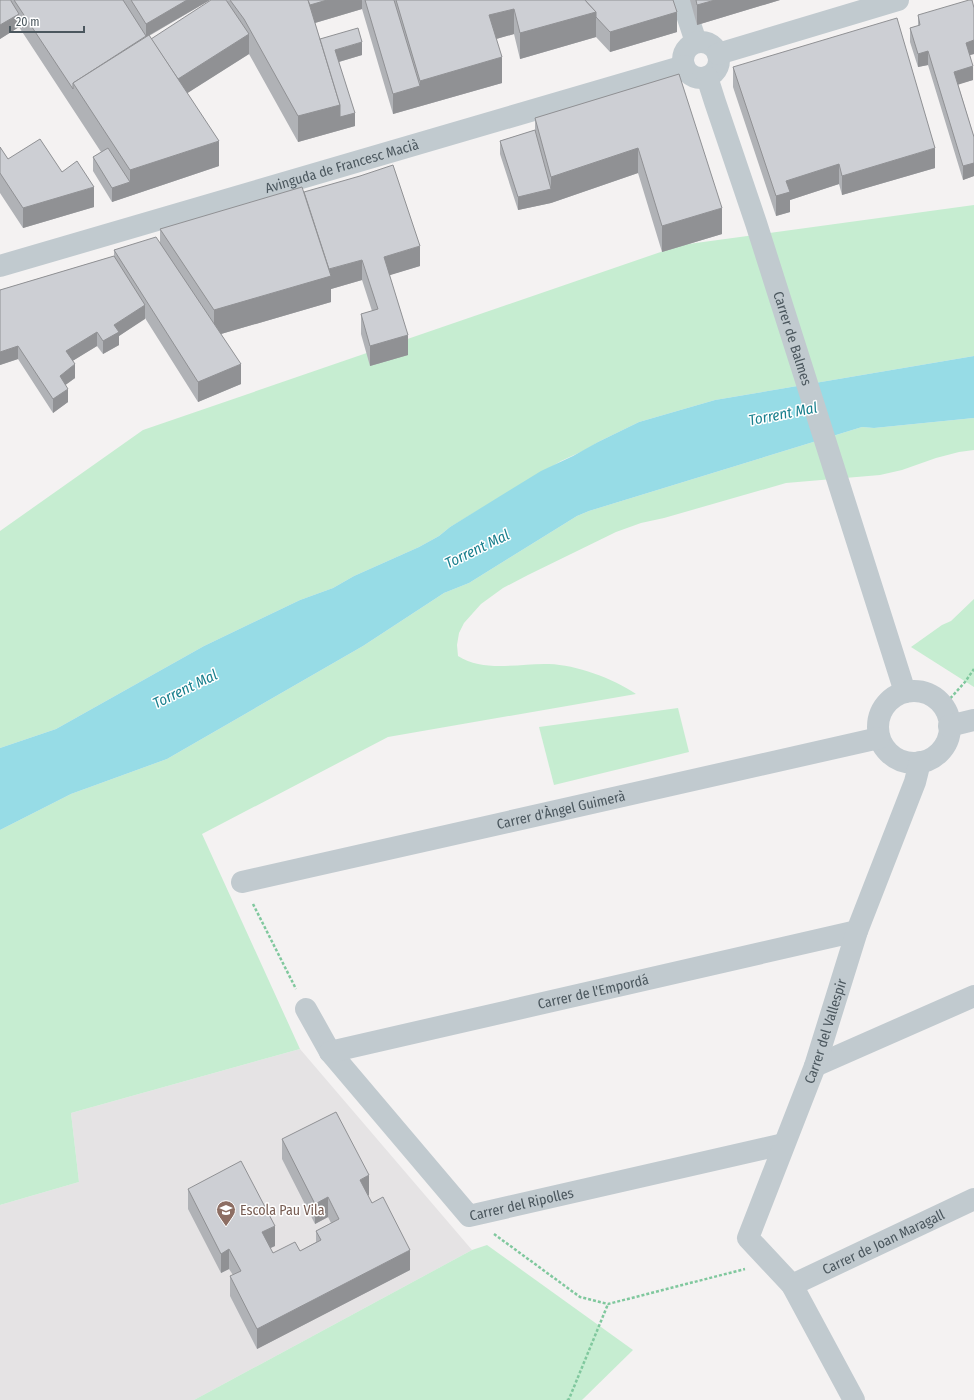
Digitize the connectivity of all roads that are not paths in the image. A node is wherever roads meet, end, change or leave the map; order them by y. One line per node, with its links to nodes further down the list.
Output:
1 (682, 0): 3 (street)
2 (898, 0): 4 (street)
3 (696, 42): 4 (street); 5 (street)
4 (718, 54): 6 (street)
5 (684, 66): 6 (street); 7 (street, Avinguda de Francesc Macià)
6 (707, 76): 8 (street, Carrer de Balmes)
7 (0, 266)
8 (905, 692): 9 (street); 11 (street)
9 (946, 716): 10 (street); 12 (street)
10 (974, 720)
11 (879, 738): 12 (street); 13 (street, Carrer d'Àngel Guimerà)
12 (920, 762): 14 (street, Carrer del Vallespir)
13 (242, 882)
14 (857, 931): 17 (street, Carrer de l'Empordá); 18 (street, Carrer del Vallespir)
15 (974, 996): 18 (street)
16 (306, 1009): 17 (street, Carrer del Ripolles)
17 (330, 1052): 19 (street, Carrer del Ripolles)
18 (815, 1066): 19 (street, Carrer del Vallespir)
19 (784, 1144): 21 (street, Carrer del Vallespir)
20 (974, 1199): 21 (street, Carrer de Joan Maragall)
21 (792, 1285): 22 (street, Carrer del Vallespir)
22 (854, 1400)

